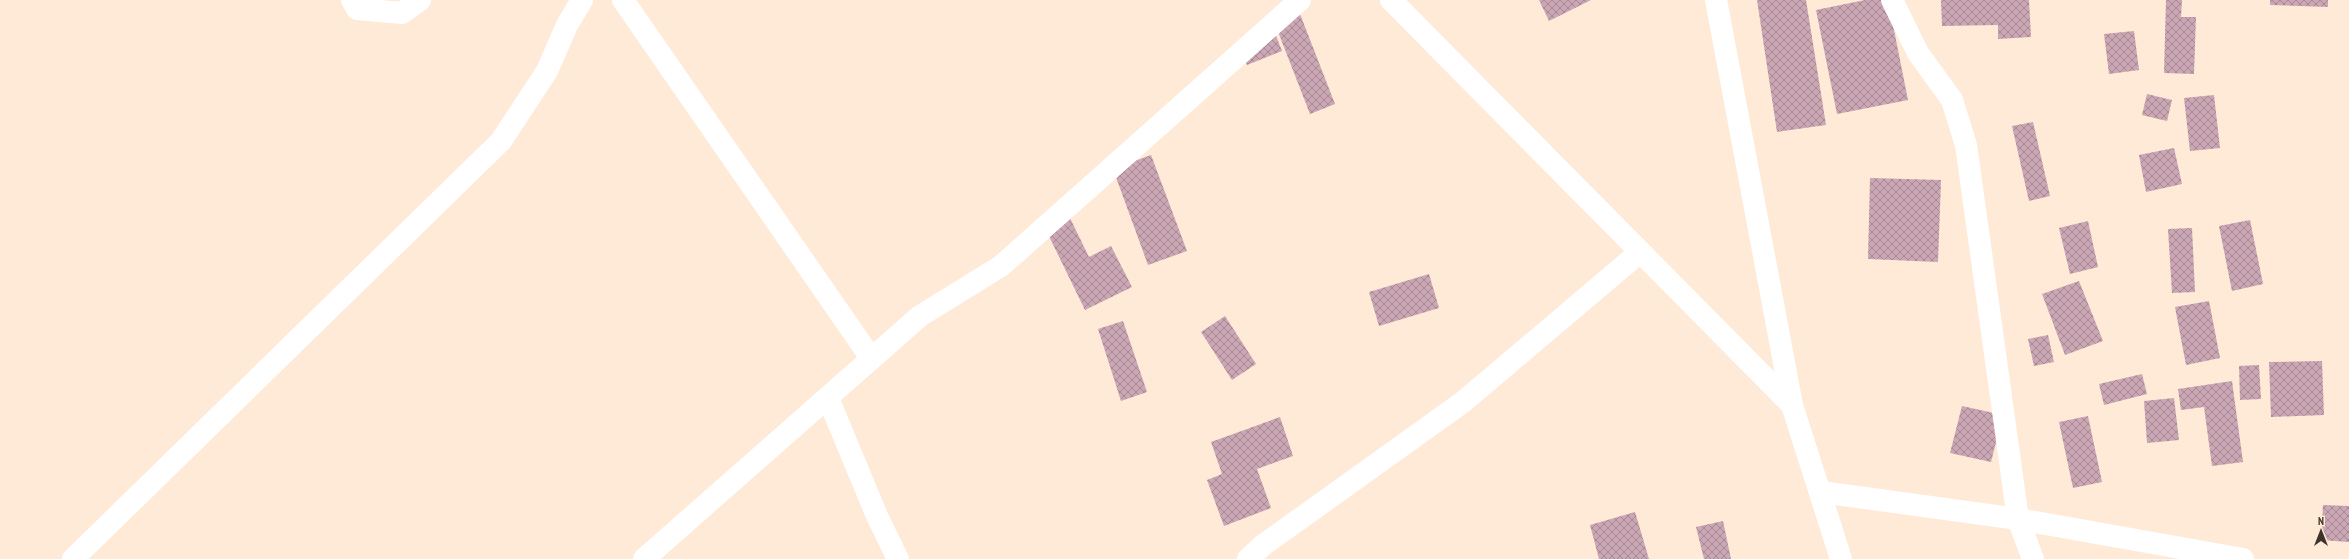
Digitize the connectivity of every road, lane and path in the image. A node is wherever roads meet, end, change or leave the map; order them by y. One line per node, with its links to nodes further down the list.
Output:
1 (352, 0): 2 (street)
2 (420, 0)
3 (582, 0): 15 (street)
4 (623, 0): 10 (street)
5 (1300, 0): 10 (street)
6 (1391, 0): 9 (street)
7 (1716, 0): 12 (street)
8 (1892, 0): 14 (street)
9 (1640, 252): 12 (street); 18 (street)
10 (871, 358): 11 (street)
11 (828, 398): 16 (street); 17 (street)
12 (1792, 405): 13 (street)
13 (1821, 492): 14 (street); 19 (street)
14 (2018, 519): 20 (street); 21 (street)
15 (73, 559)
16 (644, 559)
17 (898, 559)
18 (1248, 559)
19 (1841, 559)
20 (2032, 559)
21 (2243, 559)

